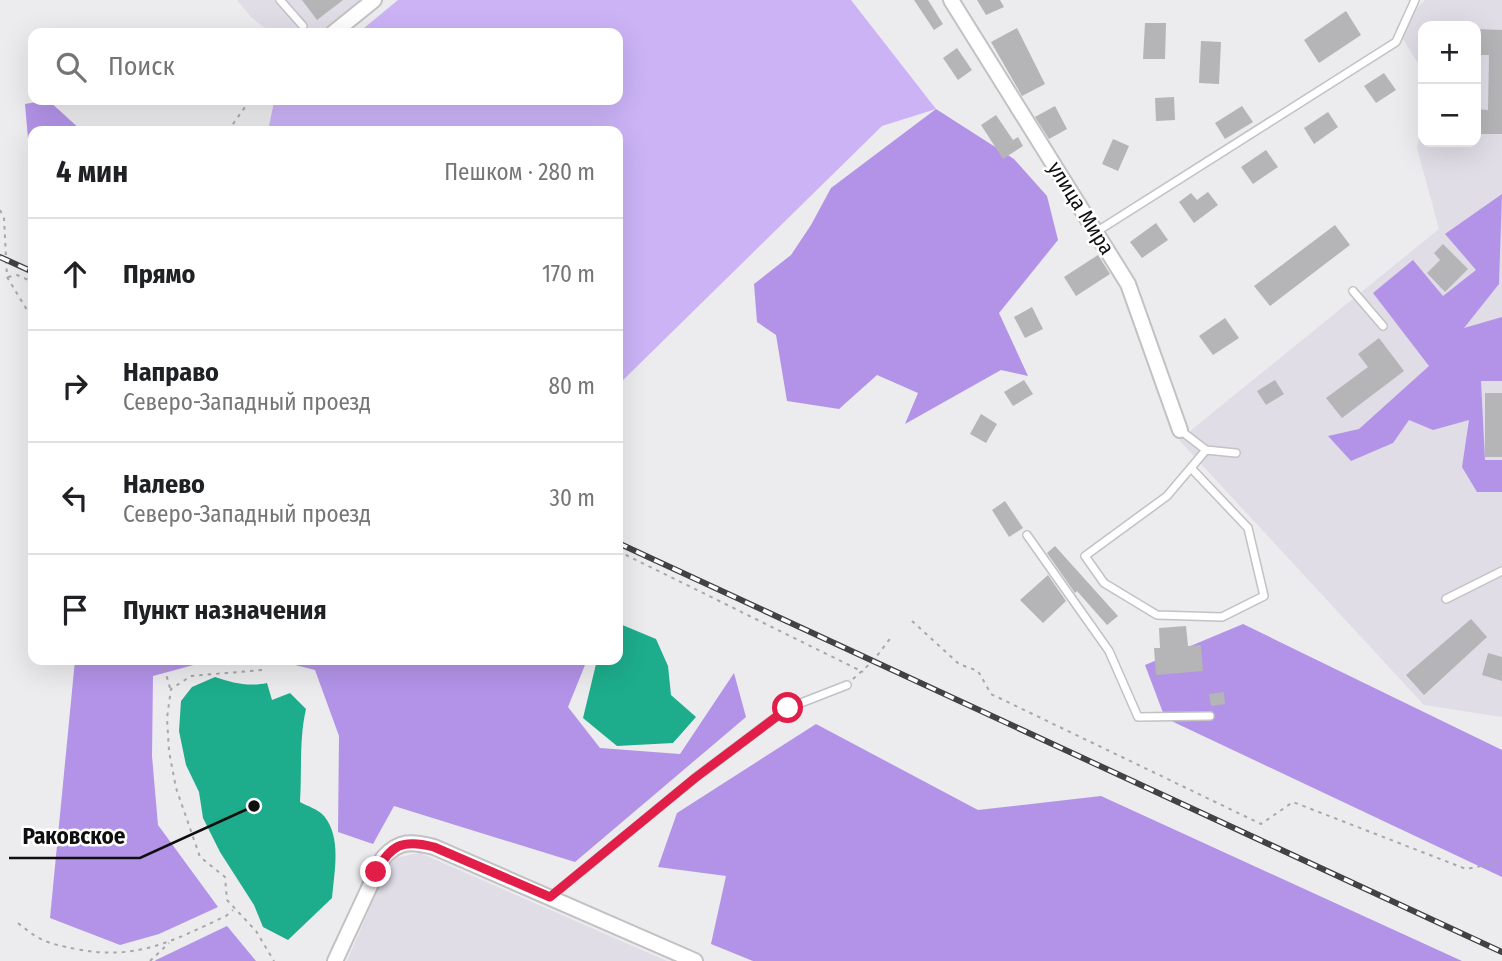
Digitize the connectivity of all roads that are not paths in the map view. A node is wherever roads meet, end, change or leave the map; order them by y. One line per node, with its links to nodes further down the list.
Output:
1 (280, 0): 5 (lane)
2 (374, 0): 6 (street)
3 (951, 0): 7 (street, улица Мира)
4 (1415, 0): 7 (lane)
5 (303, 26)
6 (339, 28)
7 (1096, 232): 10 (street, улица Мира)
8 (1353, 291): 9 (lane)
9 (1383, 326)
10 (1180, 430): 11 (lane)
11 (1206, 450): 12 (lane); 13 (lane)
12 (1236, 453)
13 (1191, 468): 13 (lane)
14 (1027, 535): 18 (lane)
15 (1502, 571): 16 (lane)
16 (1446, 599)
17 (847, 685): 19 (lane)
18 (1210, 716)
19 (550, 897): 20 (street); 21 (street)
20 (335, 961)
21 (695, 961)

